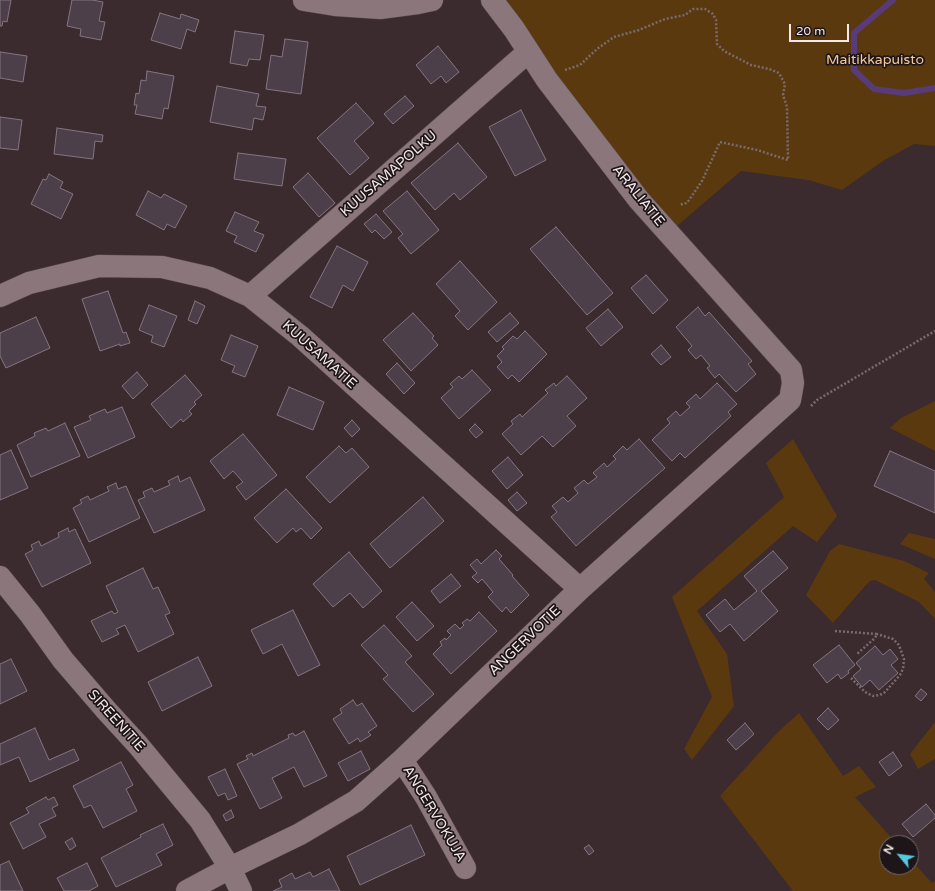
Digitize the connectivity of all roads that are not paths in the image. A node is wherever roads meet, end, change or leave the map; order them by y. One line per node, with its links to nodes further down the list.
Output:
1 (304, 0): 2 (street)
2 (432, 0)
3 (492, 0): 4 (street, ARALIATIE)
4 (528, 52): 6 (street, KUUSAMAPOLKU); 7 (street, ARALIATIE)
5 (0, 296): 6 (street, KUUSAMATIE)
6 (250, 296): 9 (street, KUUSAMATIE)
7 (793, 383): 9 (street, ANGERVOTIE)
8 (0, 577): 11 (street, SIREENITIE)
9 (580, 589): 10 (street, ANGERVOTIE)
10 (402, 760): 11 (street, ANGERVOTIE); 12 (street, ANGERVOKUJA)
11 (230, 868): 13 (street, ANGERVOTIE); 14 (street)
12 (465, 868)
13 (187, 891)
14 (241, 891)

